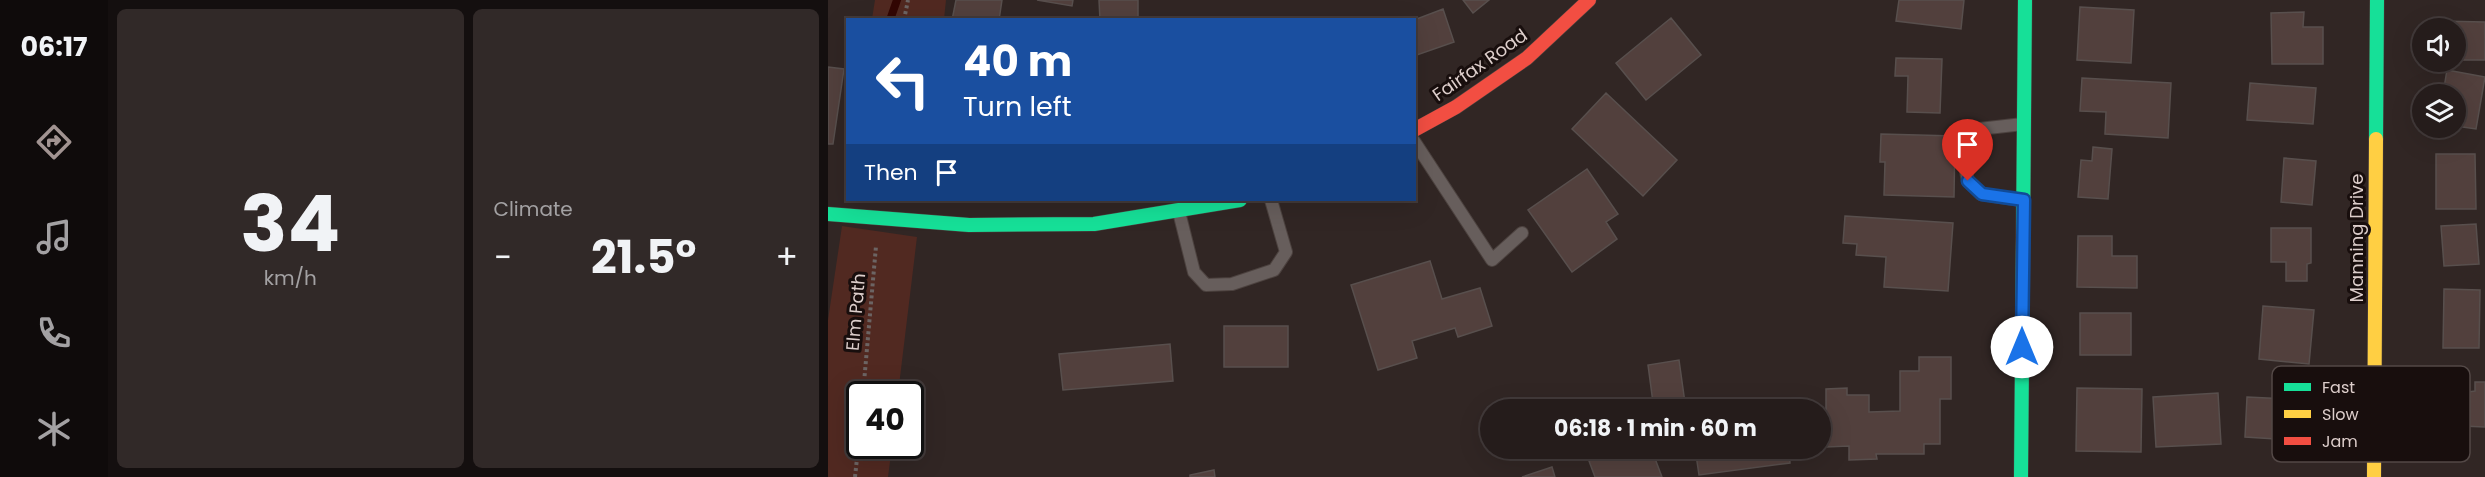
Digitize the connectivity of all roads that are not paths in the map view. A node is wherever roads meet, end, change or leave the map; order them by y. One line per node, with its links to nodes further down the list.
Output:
1 (1589, 0): 5 (street, Fairfax Road)
2 (2025, 0): 4 (street)
3 (2377, 0): 13 (street, Manning Drive)
4 (2025, 124): 7 (street); 7 (lane)
5 (1416, 129)
6 (1416, 144): 12 (lane)
7 (2024, 200): 15 (street)
8 (1234, 201): 10 (street)
9 (1271, 201): 10 (lane)
10 (1179, 211): 11 (street)
11 (828, 214)
12 (1522, 233)
13 (2375, 366)
14 (2374, 462): 16 (street, Manning Drive)
15 (2021, 477)
16 (2374, 477)

